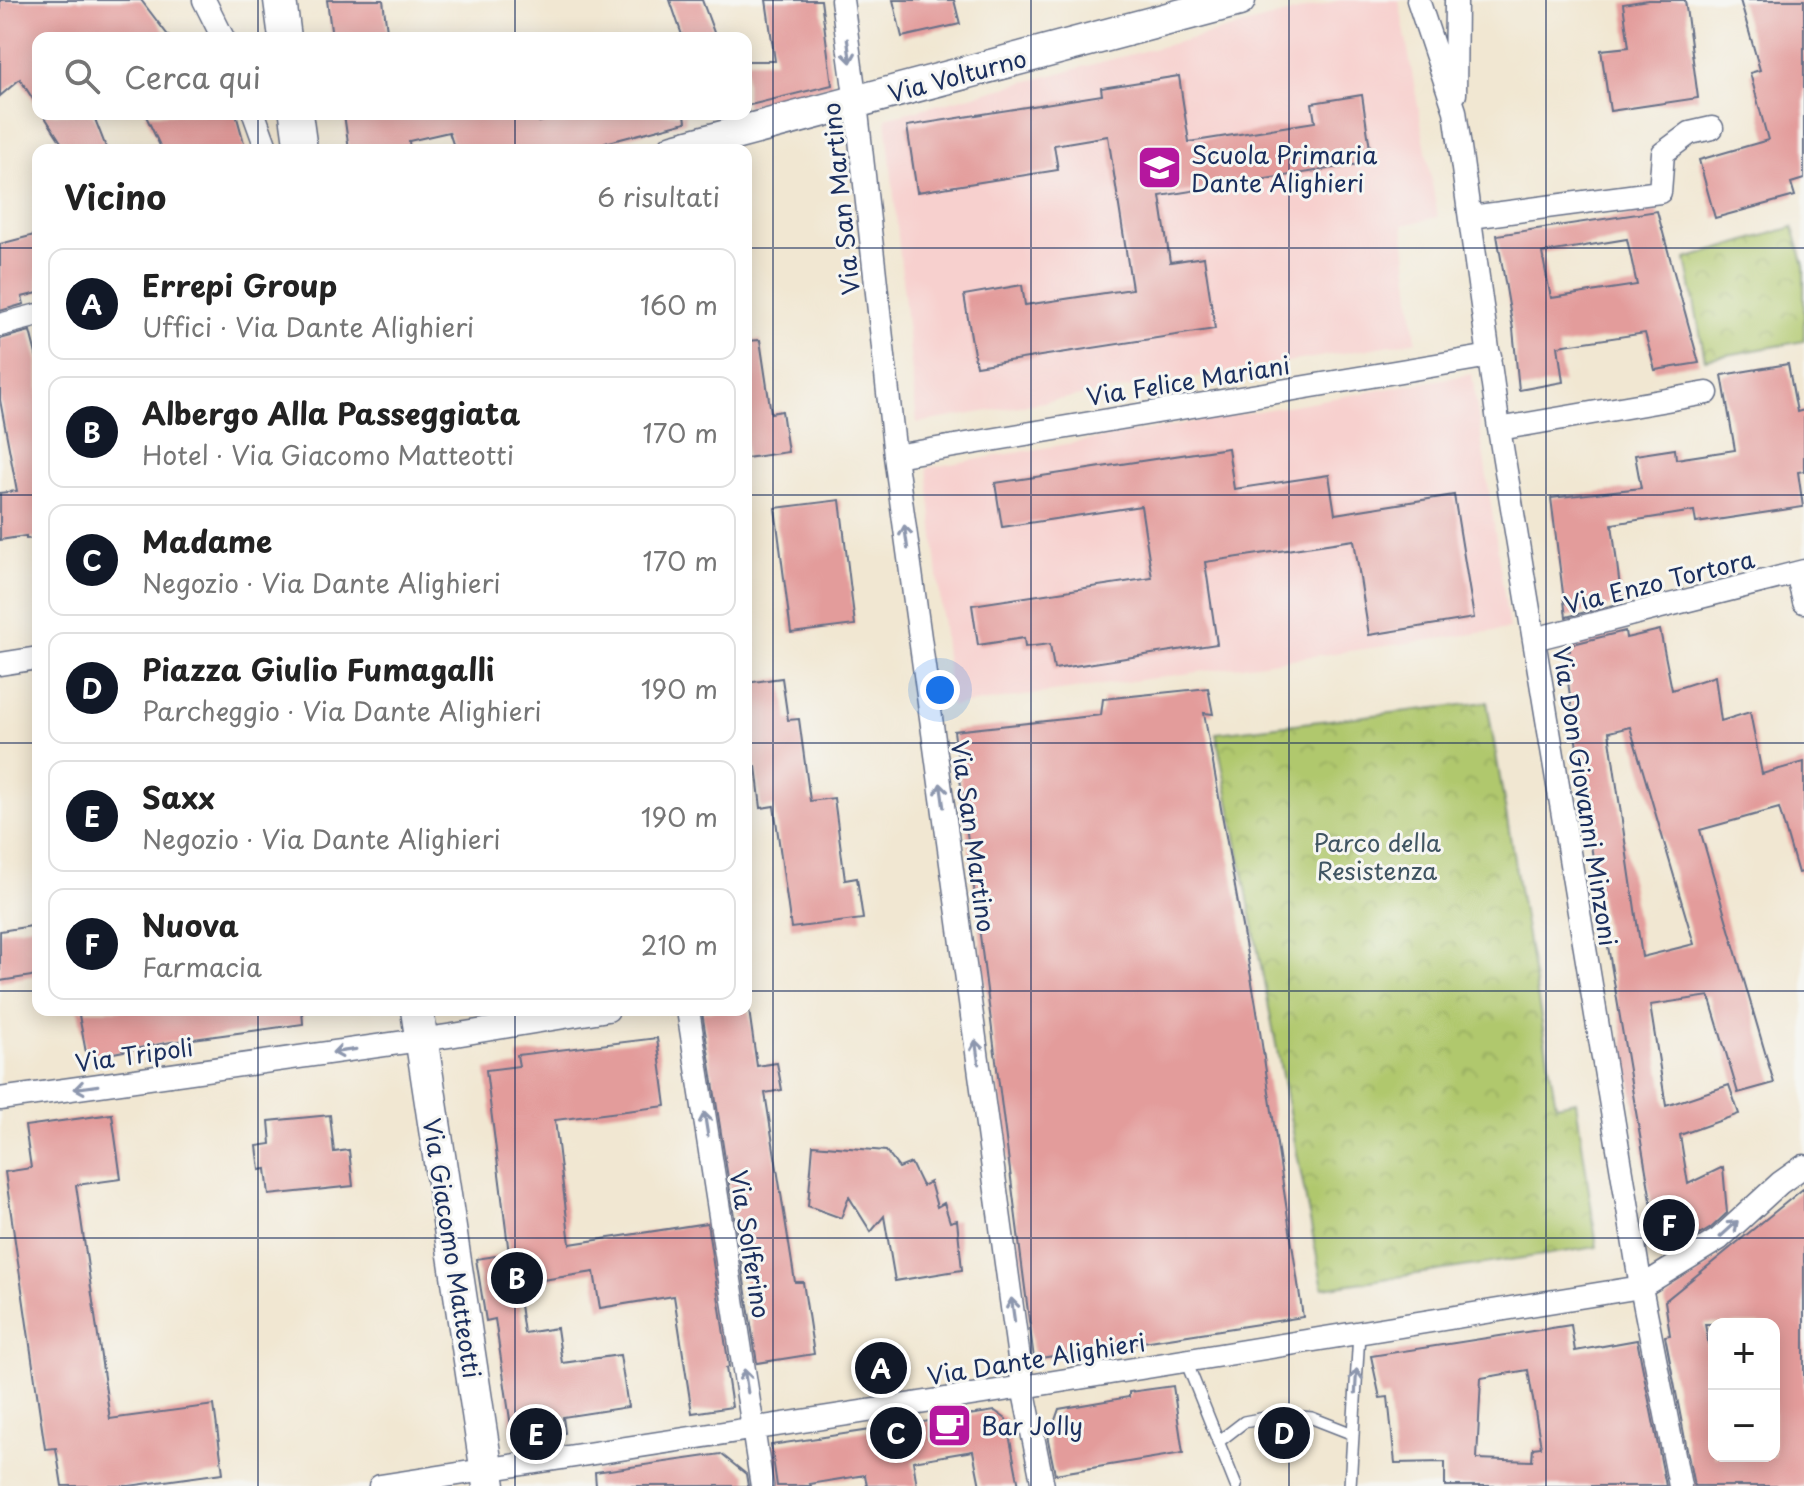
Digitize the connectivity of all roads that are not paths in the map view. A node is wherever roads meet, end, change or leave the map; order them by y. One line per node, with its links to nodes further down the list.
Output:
1 (204, 0): 7 (street)
2 (280, 0): 8 (street)
3 (842, 0): 9 (street, Via San Martino, one-way to 9)
4 (1239, 0): 9 (street, Via Volturno)
5 (1418, 0): 10 (street, Via Don Giovanni Minzoni)
6 (1456, 0): 10 (street, Via Don Giovanni Minzoni)
7 (220, 32)
8 (284, 32)
9 (856, 103): 16 (street, Via Volturno); 23 (street, Via San Martino)
10 (1455, 111): 17 (street, Via Don Giovanni Minzoni)
11 (256, 120): 14 (street)
12 (297, 120): 15 (street)
13 (1712, 128): 17 (street)
14 (265, 144)
15 (300, 144)
16 (697, 144)
17 (1471, 217): 20 (street, Via Don Giovanni Minzoni)
18 (32, 317): 19 (street)
19 (0, 325)
20 (1490, 356): 22 (street, Via Don Giovanni Minzoni); 23 (street, Via Felice Mariani)
21 (1707, 393): 22 (street)
22 (1499, 429): 26 (street, Via Don Giovanni Minzoni)
23 (895, 456): 37 (street, Via San Martino, one-way to 23)
24 (1800, 572): 25 (street, Via Enzo Tortora); 26 (street, Via Enzo Tortora)
25 (1804, 602)
26 (1534, 639): 34 (street, Via Don Giovanni Minzoni)
27 (32, 659): 28 (street)
28 (0, 664)
29 (532, 1016): 31 (street, Via Tripoli)
30 (689, 1016): 38 (street, Via Solferino, one-way to 30)
31 (419, 1025): 32 (street, Via Tripoli, one-way to 32); 41 (street, Via Giacomo Matteotti)
32 (0, 1099)
33 (1804, 1166): 34 (street, one-way to 33)
34 (1641, 1287): 35 (street, Via Dante Alighieri); 47 (street, Via Don Giovanni Minzoni)
35 (1359, 1333): 36 (street, Via Dante Alighieri); 39 (lane, one-way to 35)
36 (1186, 1361): 37 (street, Via Dante Alighieri); 40 (lane)
37 (1023, 1387): 38 (street, Via Dante Alighieri); 44 (street, Via San Martino)
38 (753, 1430): 41 (street, Via Dante Alighieri); 43 (street, Via Solferino)
39 (1353, 1434): 40 (lane); 46 (lane)
40 (1218, 1442): 45 (lane)
41 (488, 1477): 42 (street, Via Dante Alighieri)
42 (389, 1485)
43 (762, 1486)
44 (1043, 1486)
45 (1236, 1486)
46 (1350, 1486)
47 (1680, 1486)

